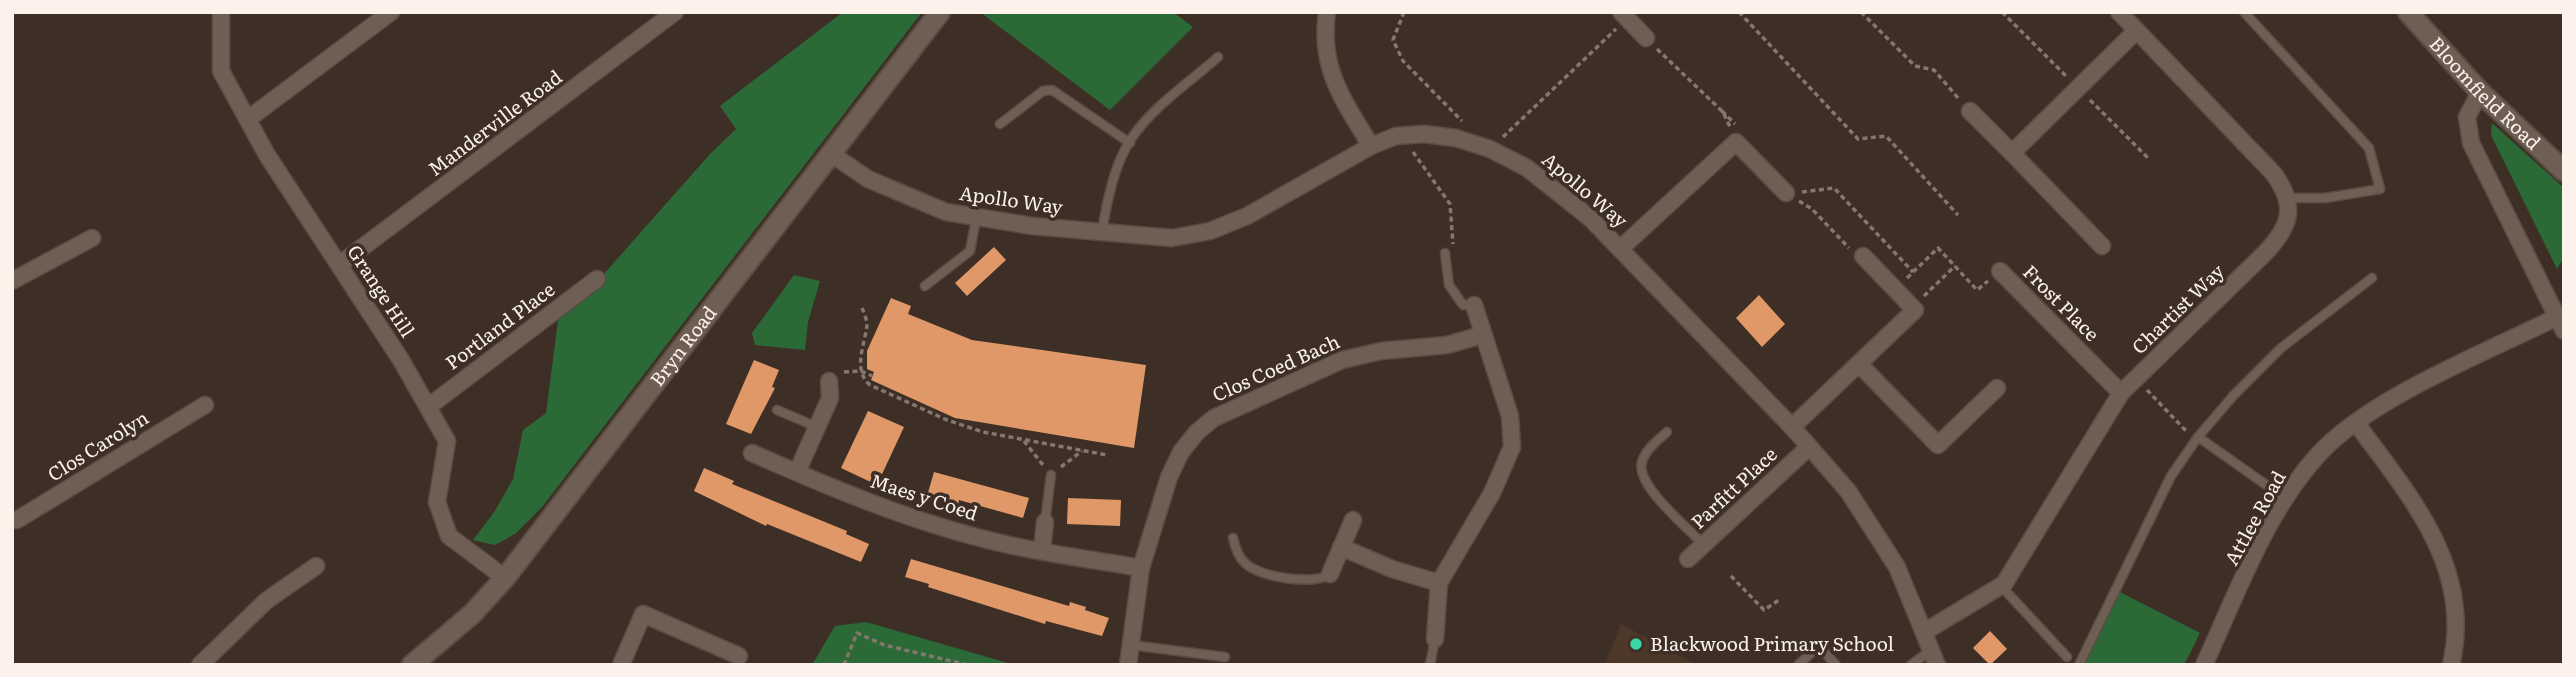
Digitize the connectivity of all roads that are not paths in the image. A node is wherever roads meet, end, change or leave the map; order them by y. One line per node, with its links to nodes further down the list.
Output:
1 (221, 12): 15 (street, Grange Hill)
2 (391, 12): 15 (street)
3 (675, 12): 31 (street, Manderville Road)
4 (940, 12): 19 (street, Bryn Road)
5 (1327, 12): 18 (street)
6 (2119, 12): 10 (street)
7 (2244, 12): 23 (lane)
8 (2408, 12): 13 (street, Bloomfield Road)
9 (1624, 15): 11 (street)
10 (2136, 31): 20 (street); 23 (street)
11 (1646, 38)
12 (1218, 57): 17 (lane)
13 (2480, 92): 21 (street, Bloomfield Road); 38 (street, Attlee Road)
14 (1970, 111): 20 (street)
15 (248, 119): 31 (street, Grange Hill)
16 (1000, 124): 17 (lane)
17 (1130, 143): 25 (lane)
18 (1371, 146): 25 (street, Apollo Way); 28 (street, Apollo Way)
19 (830, 153): 24 (street, Apollo Way); 68 (street, Bryn Road)
20 (2012, 153): 27 (street)
21 (2564, 171)
22 (1790, 189): 28 (street)
23 (2287, 198): 43 (street, Chartist Way)
24 (976, 219): 25 (street, Apollo Way); 36 (lane)
25 (1102, 232)
26 (92, 238): 35 (street)
27 (2102, 246)
28 (1620, 248): 49 (street, Apollo Way)
29 (1863, 256): 40 (street)
30 (1445, 257): 37 (lane)
31 (340, 265): 45 (street, Grange Hill)
32 (2000, 271): 43 (street, Frost Place)
33 (2372, 278): 51 (lane)
34 (597, 279): 45 (street, Portland Place)
35 (12, 281)
36 (925, 286)
37 (1474, 305): 39 (street)
38 (2560, 324): 47 (street, Attlee Road)
39 (1482, 335): 66 (street, Clos Coed Bach); 69 (street)
40 (1859, 364): 42 (street); 49 (street)
41 (834, 377): 48 (street)
42 (1997, 388)
43 (2121, 393): 70 (street, Chartist Way)
44 (205, 405): 57 (street, Clos Carolyn)
45 (428, 407): 68 (street, Grange Hill)
46 (777, 410): 48 (lane)
47 (2356, 423): 56 (street, Attlee Road); 88 (street)
48 (817, 427): 54 (street)
49 (1792, 427): 52 (street, Apollo Way)
50 (1667, 432): 61 (lane)
51 (2198, 438): 56 (lane); 86 (lane)
52 (1809, 447): 61 (street, Parfitt Place); 71 (street, Apollo Way)
53 (752, 453): 54 (street, Maes y Coed)
54 (797, 472): 63 (street, Maes y Coed)
55 (1051, 475): 59 (lane)
56 (2285, 498): 87 (street, Attlee Road)
57 (12, 520)
58 (1353, 520): 62 (street)
59 (1045, 522): 63 (street)
60 (1233, 538): 67 (lane)
61 (1703, 545): 64 (street, Parfitt Place)
62 (1341, 547): 67 (street); 69 (street)
63 (1042, 551): 66 (street, Maes y Coed)
64 (1688, 559)
65 (316, 566): 78 (street)
66 (1141, 568): 73 (street, Clos Coed Bach)
67 (1329, 574)
68 (505, 578): 79 (street, Bryn Road)
69 (1439, 583): 72 (street)
70 (2001, 586): 71 (street, Chartist Way); 76 (lane)
71 (1924, 632): 75 (street, Apollo Way)
72 (1434, 639): 82 (lane)
73 (1131, 645): 74 (lane); 81 (street, Clos Coed Bach)
74 (1224, 657)
75 (1934, 657): 85 (lane)
76 (2067, 657)
77 (738, 660): 80 (street)
78 (200, 665)
79 (412, 665)
80 (621, 665)
81 (1128, 665)
82 (1430, 665)
83 (1798, 665): 84 (lane)
84 (1836, 665)
85 (1911, 665)
86 (2079, 665)
87 (2204, 665)
88 (2451, 665)

